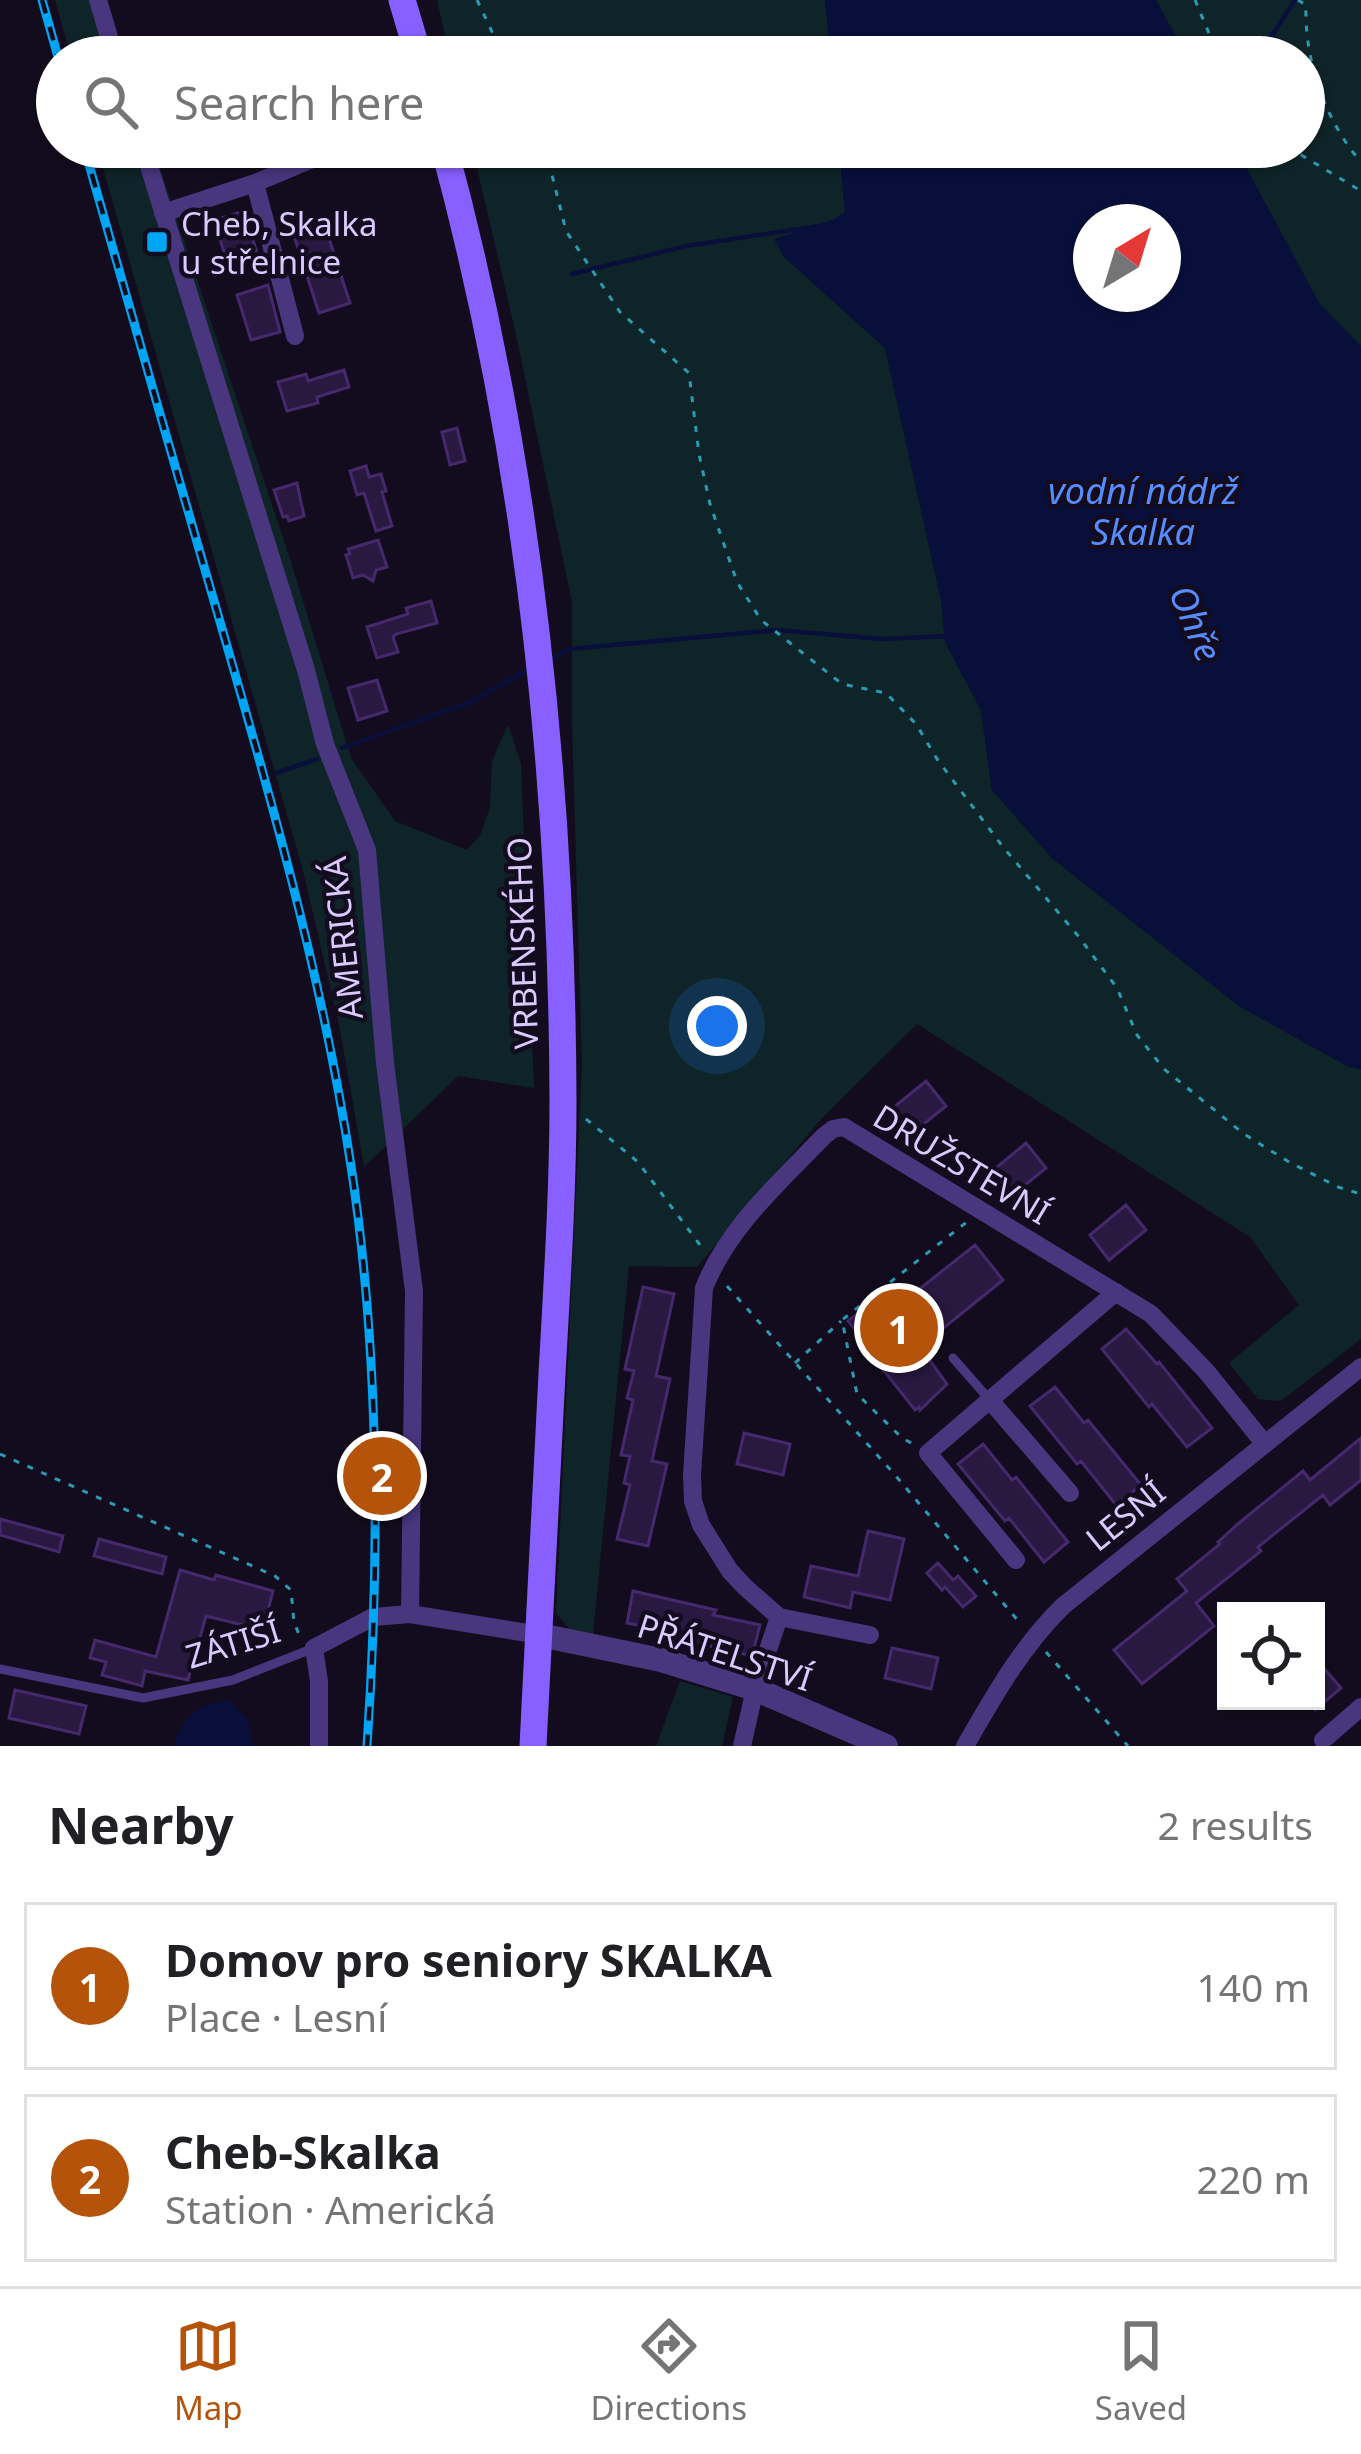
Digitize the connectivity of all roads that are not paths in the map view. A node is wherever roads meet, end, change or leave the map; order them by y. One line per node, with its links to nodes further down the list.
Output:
1 (98, 0): 3 (street)
2 (402, 0): 4 (main road)
3 (109, 36)
4 (413, 36)
5 (149, 168): 9 (street, AMERICKÁ)
6 (290, 168): 8 (street)
7 (449, 168): 20 (main road, VRBENSKÉHO)
8 (255, 183): 9 (street); 10 (street)
9 (163, 213): 18 (street, AMERICKÁ)
10 (295, 336)
11 (1116, 1292): 14 (street); 15 (street, DRUŽSTEVNÍ); 19 (street, DRUŽSTEVNÍ)
12 (953, 1358): 14 (lane)
13 (1361, 1367): 15 (street, LESNÍ)
14 (989, 1399): 16 (street, LESNÍ); 17 (street)
15 (1264, 1442): 31 (street, LESNÍ)
16 (1070, 1493)
17 (1016, 1560)
18 (410, 1614): 20 (street); 22 (street)
19 (779, 1616): 21 (street); 24 (street)
20 (540, 1635): 24 (street, PŘÁTELSTVÍ); 28 (main road, VRBENSKÉHO)
21 (870, 1635)
22 (314, 1648): 23 (lane, ZÁTIŠÍ); 27 (street, ZÁTIŠÍ)
23 (0, 1669)
24 (755, 1689): 29 (street); 30 (street, PŘÁTELSTVÍ)
25 (1361, 1707): 26 (street)
26 (1323, 1740)
27 (319, 1746)
28 (533, 1746)
29 (742, 1746)
30 (886, 1746)
31 (965, 1746)

